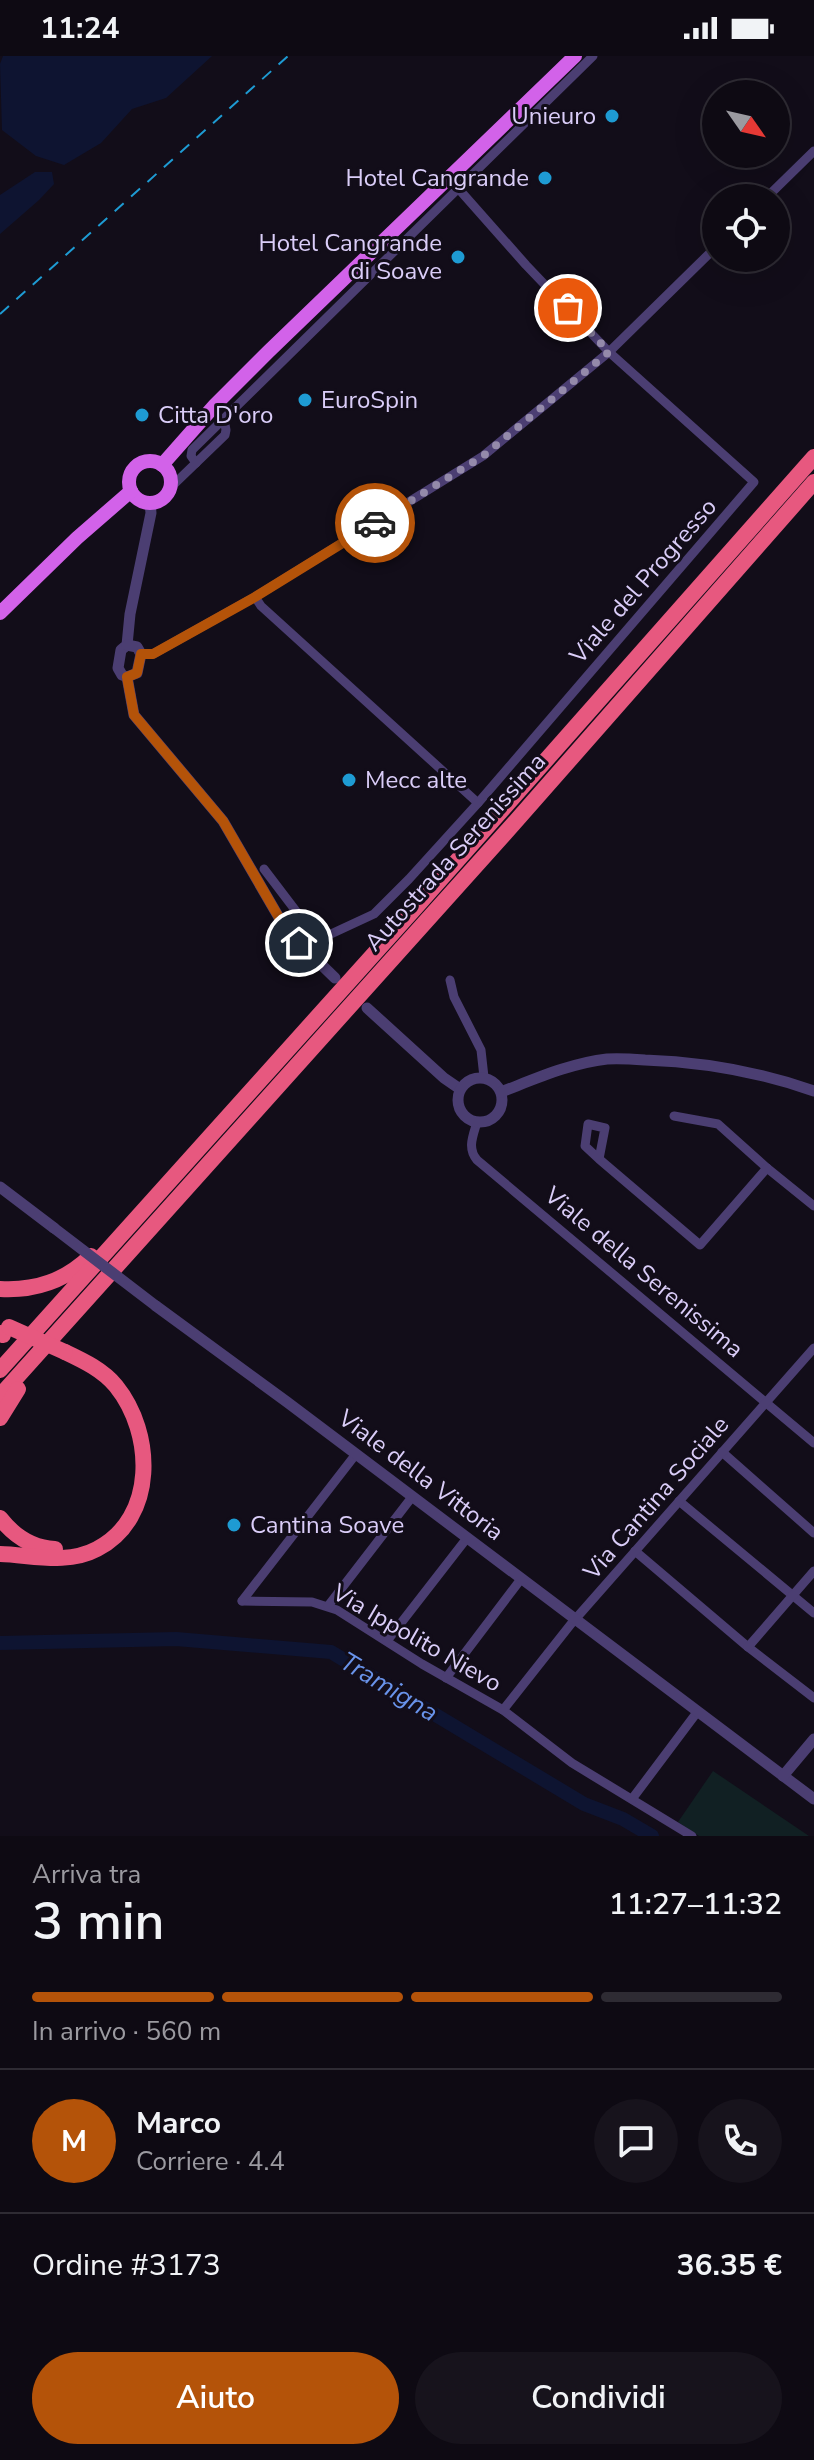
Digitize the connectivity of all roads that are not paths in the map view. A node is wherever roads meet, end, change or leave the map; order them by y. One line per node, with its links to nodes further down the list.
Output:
1 (575, 56): 4 (main road)
2 (593, 56): 4 (street)
3 (814, 151): 5 (street)
4 (454, 182): 7 (street, Viale del Progresso); 9 (main road); 11 (street)
5 (780, 184)
6 (702, 261): 7 (street)
7 (609, 352): 14 (street); 19 (street, Viale del Progresso)
8 (814, 457): 33 (highway, Autostrada Serenissima)
9 (162, 465): 11 (main road); 12 (main road)
10 (814, 482): 36 (highway, Autostrada Serenissima)
11 (170, 488): 13 (main road)
12 (131, 491): 13 (main road); 15 (main road)
13 (150, 503): 16 (street)
14 (255, 597): 17 (street); 19 (street)
15 (0, 613)
16 (127, 645): 17 (street); 18 (street)
17 (141, 654): 18 (street)
18 (127, 677): 21 (street)
19 (478, 803): 20 (street, Viale del Progresso)
20 (264, 869)
21 (335, 978)
22 (450, 980): 24 (street)
23 (367, 1008): 25 (street)
24 (484, 1077): 25 (street); 27 (street)
25 (460, 1089): 29 (street)
26 (814, 1091): 27 (street)
27 (501, 1092): 29 (street)
28 (674, 1116): 31 (street)
29 (477, 1122): 42 (street, Viale della Serenissima)
30 (599, 1159): 31 (street)
31 (767, 1168): 34 (street)
32 (0, 1187): 46 (street, Viale della Vittoria, bridge)
33 (152, 1201): 35 (highway); 40 (highway, Autostrada Serenissima)
34 (814, 1206)
35 (0, 1289)
36 (61, 1327): 41 (highway, Autostrada Serenissima); 43 (highway)
37 (3, 1330): 39 (highway)
38 (814, 1348): 42 (street, Via Cantina Sociale)
39 (62, 1356): 49 (highway); 53 (highway)
40 (0, 1370)
41 (0, 1396)
42 (767, 1403): 44 (street, Viale della Serenissima); 45 (street, Via Cantina Sociale)
43 (0, 1418)
44 (814, 1443)
45 (722, 1452): 48 (street, Via Cantina Sociale); 50 (street)
46 (356, 1454): 47 (street, Viale della Vittoria); 57 (street, Via Ippolito Nievo)
47 (412, 1497): 51 (street, Viale della Vittoria); 57 (street)
48 (679, 1501): 52 (street, Via Cantina Sociale); 56 (street)
49 (0, 1518)
50 (814, 1533)
51 (467, 1538): 55 (street, Viale della Vittoria); 60 (street)
52 (635, 1551): 59 (street, Via Cantina Sociale); 61 (street)
53 (0, 1554)
54 (814, 1571): 56 (street)
55 (521, 1579): 59 (street, Viale della Vittoria); 62 (street)
56 (793, 1597): 58 (street); 61 (street)
57 (328, 1606): 60 (street, Via Ippolito Nievo)
58 (814, 1613)
59 (575, 1619): 64 (street, Via Ippolito Nievo); 65 (street, Viale della Vittoria)
60 (387, 1641): 62 (street, Via Ippolito Nievo)
61 (748, 1647): 63 (street)
62 (446, 1678): 64 (street, Via Ippolito Nievo)
63 (814, 1698)
64 (503, 1710): 68 (street)
65 (698, 1711): 67 (street, Viale della Vittoria); 68 (street)
66 (814, 1739): 67 (street)
67 (783, 1776): 69 (street, Viale della Vittoria)
68 (632, 1799): 70 (street)
69 (814, 1799)
70 (692, 1836)

